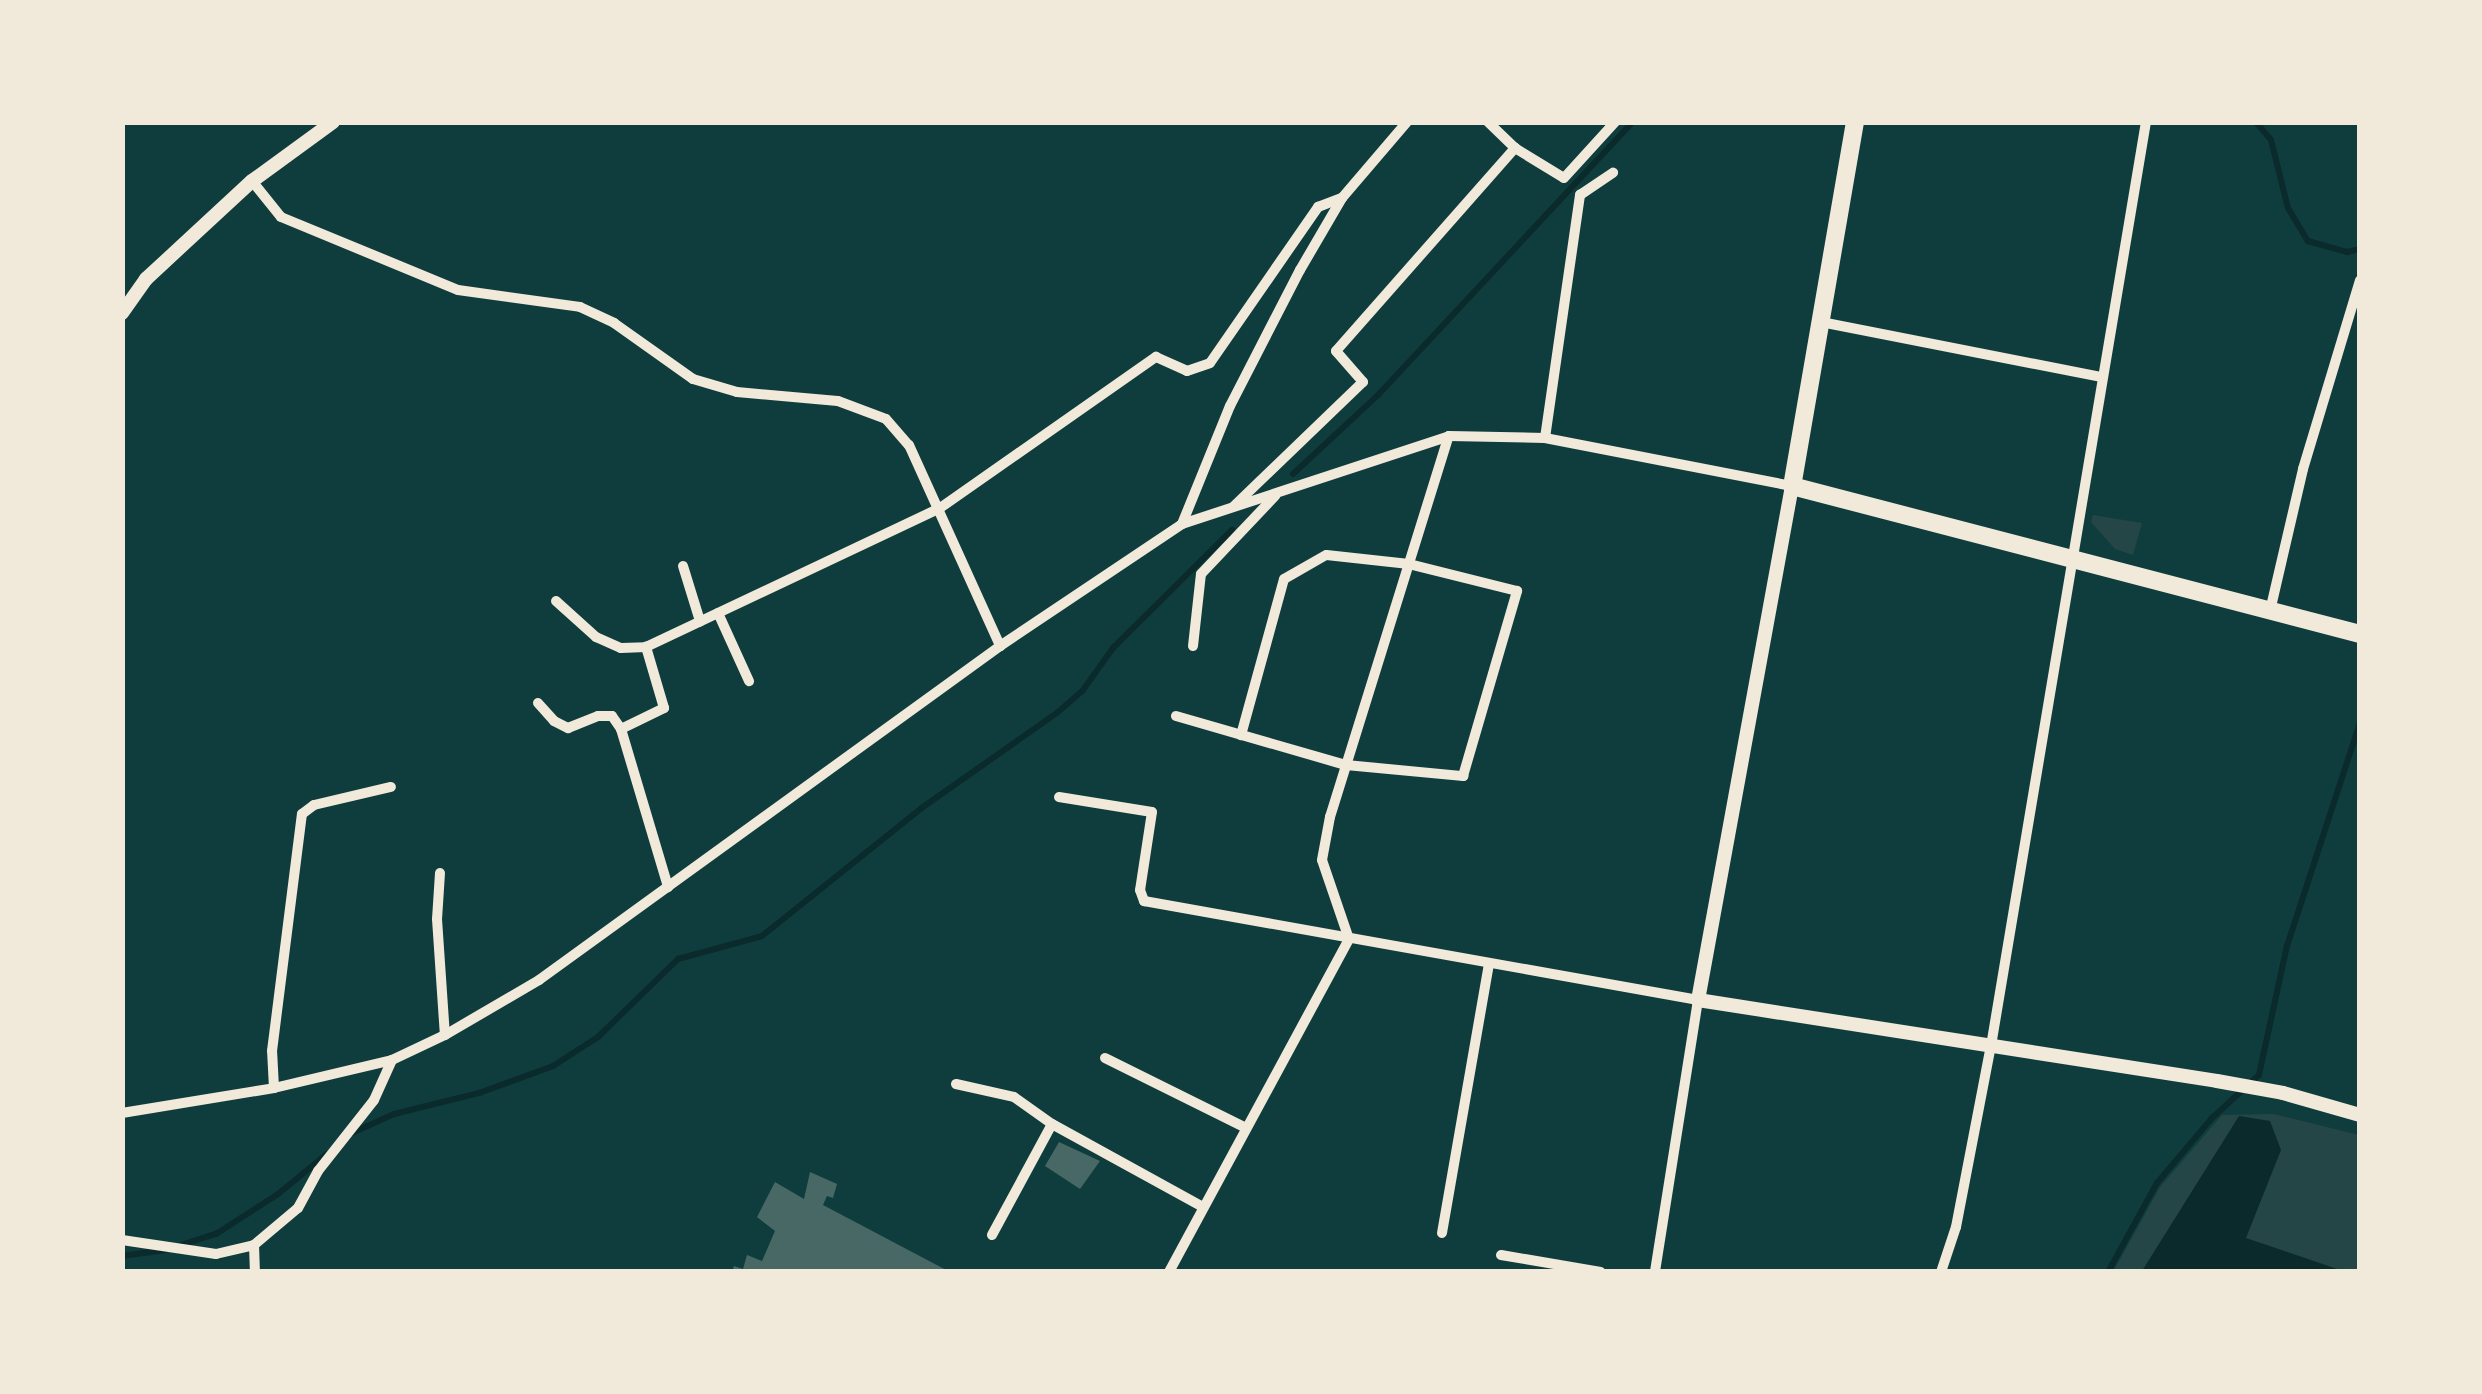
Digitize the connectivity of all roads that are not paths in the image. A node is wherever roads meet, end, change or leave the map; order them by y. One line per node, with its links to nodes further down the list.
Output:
1 (334, 122): 9 (street)
2 (1406, 122): 10 (street)
3 (1488, 122): 7 (street)
4 (1615, 122): 7 (street)
5 (1856, 122): 13 (main road)
6 (2146, 122): 14 (street)
7 (1515, 148): 20 (street)
8 (1613, 172): 16 (street)
9 (252, 181): 12 (street); 19 (street)
10 (1342, 198): 19 (street); 21 (street)
11 (2360, 280): 26 (street)
12 (122, 312)
13 (1822, 322): 14 (street); 17 (main road)
14 (2102, 377): 22 (street)
15 (1449, 436): 16 (street); 18 (street); 23 (street)
16 (1544, 438): 17 (street)
17 (1792, 486): 22 (main road); 45 (street)
18 (1276, 496): 20 (street); 31 (street)
19 (940, 508): 27 (street); 30 (street)
20 (1230, 510): 21 (street)
21 (1182, 524): 30 (street)
22 (2070, 560): 26 (main road); 47 (street)
23 (1409, 564): 37 (street); 38 (street); 38 (street)
24 (682, 566): 28 (street)
25 (556, 601): 32 (street)
26 (2270, 610): 29 (main road)
27 (718, 613): 28 (street); 33 (street)
28 (700, 621): 32 (street)
29 (2360, 634)
30 (1000, 646): 42 (street)
31 (1193, 646)
32 (646, 647): 36 (street)
33 (749, 681)
34 (538, 702): 36 (street)
35 (1176, 716): 37 (street)
36 (621, 729): 42 (street)
37 (1241, 735): 38 (street)
38 (1346, 766): 43 (street)
39 (391, 788): 51 (street)
40 (1059, 797): 43 (street)
41 (440, 873): 46 (street)
42 (668, 887): 46 (street)
43 (1349, 939): 44 (street); 55 (street)
44 (1488, 964): 45 (street); 57 (street)
45 (1698, 1000): 47 (street); 65 (street)
46 (445, 1035): 49 (street)
47 (1990, 1046): 53 (street); 66 (street)
48 (1105, 1058): 55 (street)
49 (392, 1060): 51 (street); 60 (street)
50 (956, 1084): 54 (street)
51 (274, 1088): 52 (street)
52 (122, 1112)
53 (2360, 1115)
54 (1052, 1124): 56 (street); 58 (street)
55 (1246, 1128): 56 (street)
56 (1204, 1207): 63 (street)
57 (1442, 1233)
58 (992, 1235)
59 (122, 1240): 60 (street)
60 (254, 1245): 62 (street)
61 (1502, 1256): 64 (street)
62 (255, 1272)
63 (1168, 1272)
64 (1602, 1272)
65 (1655, 1272)
66 (1941, 1272)

